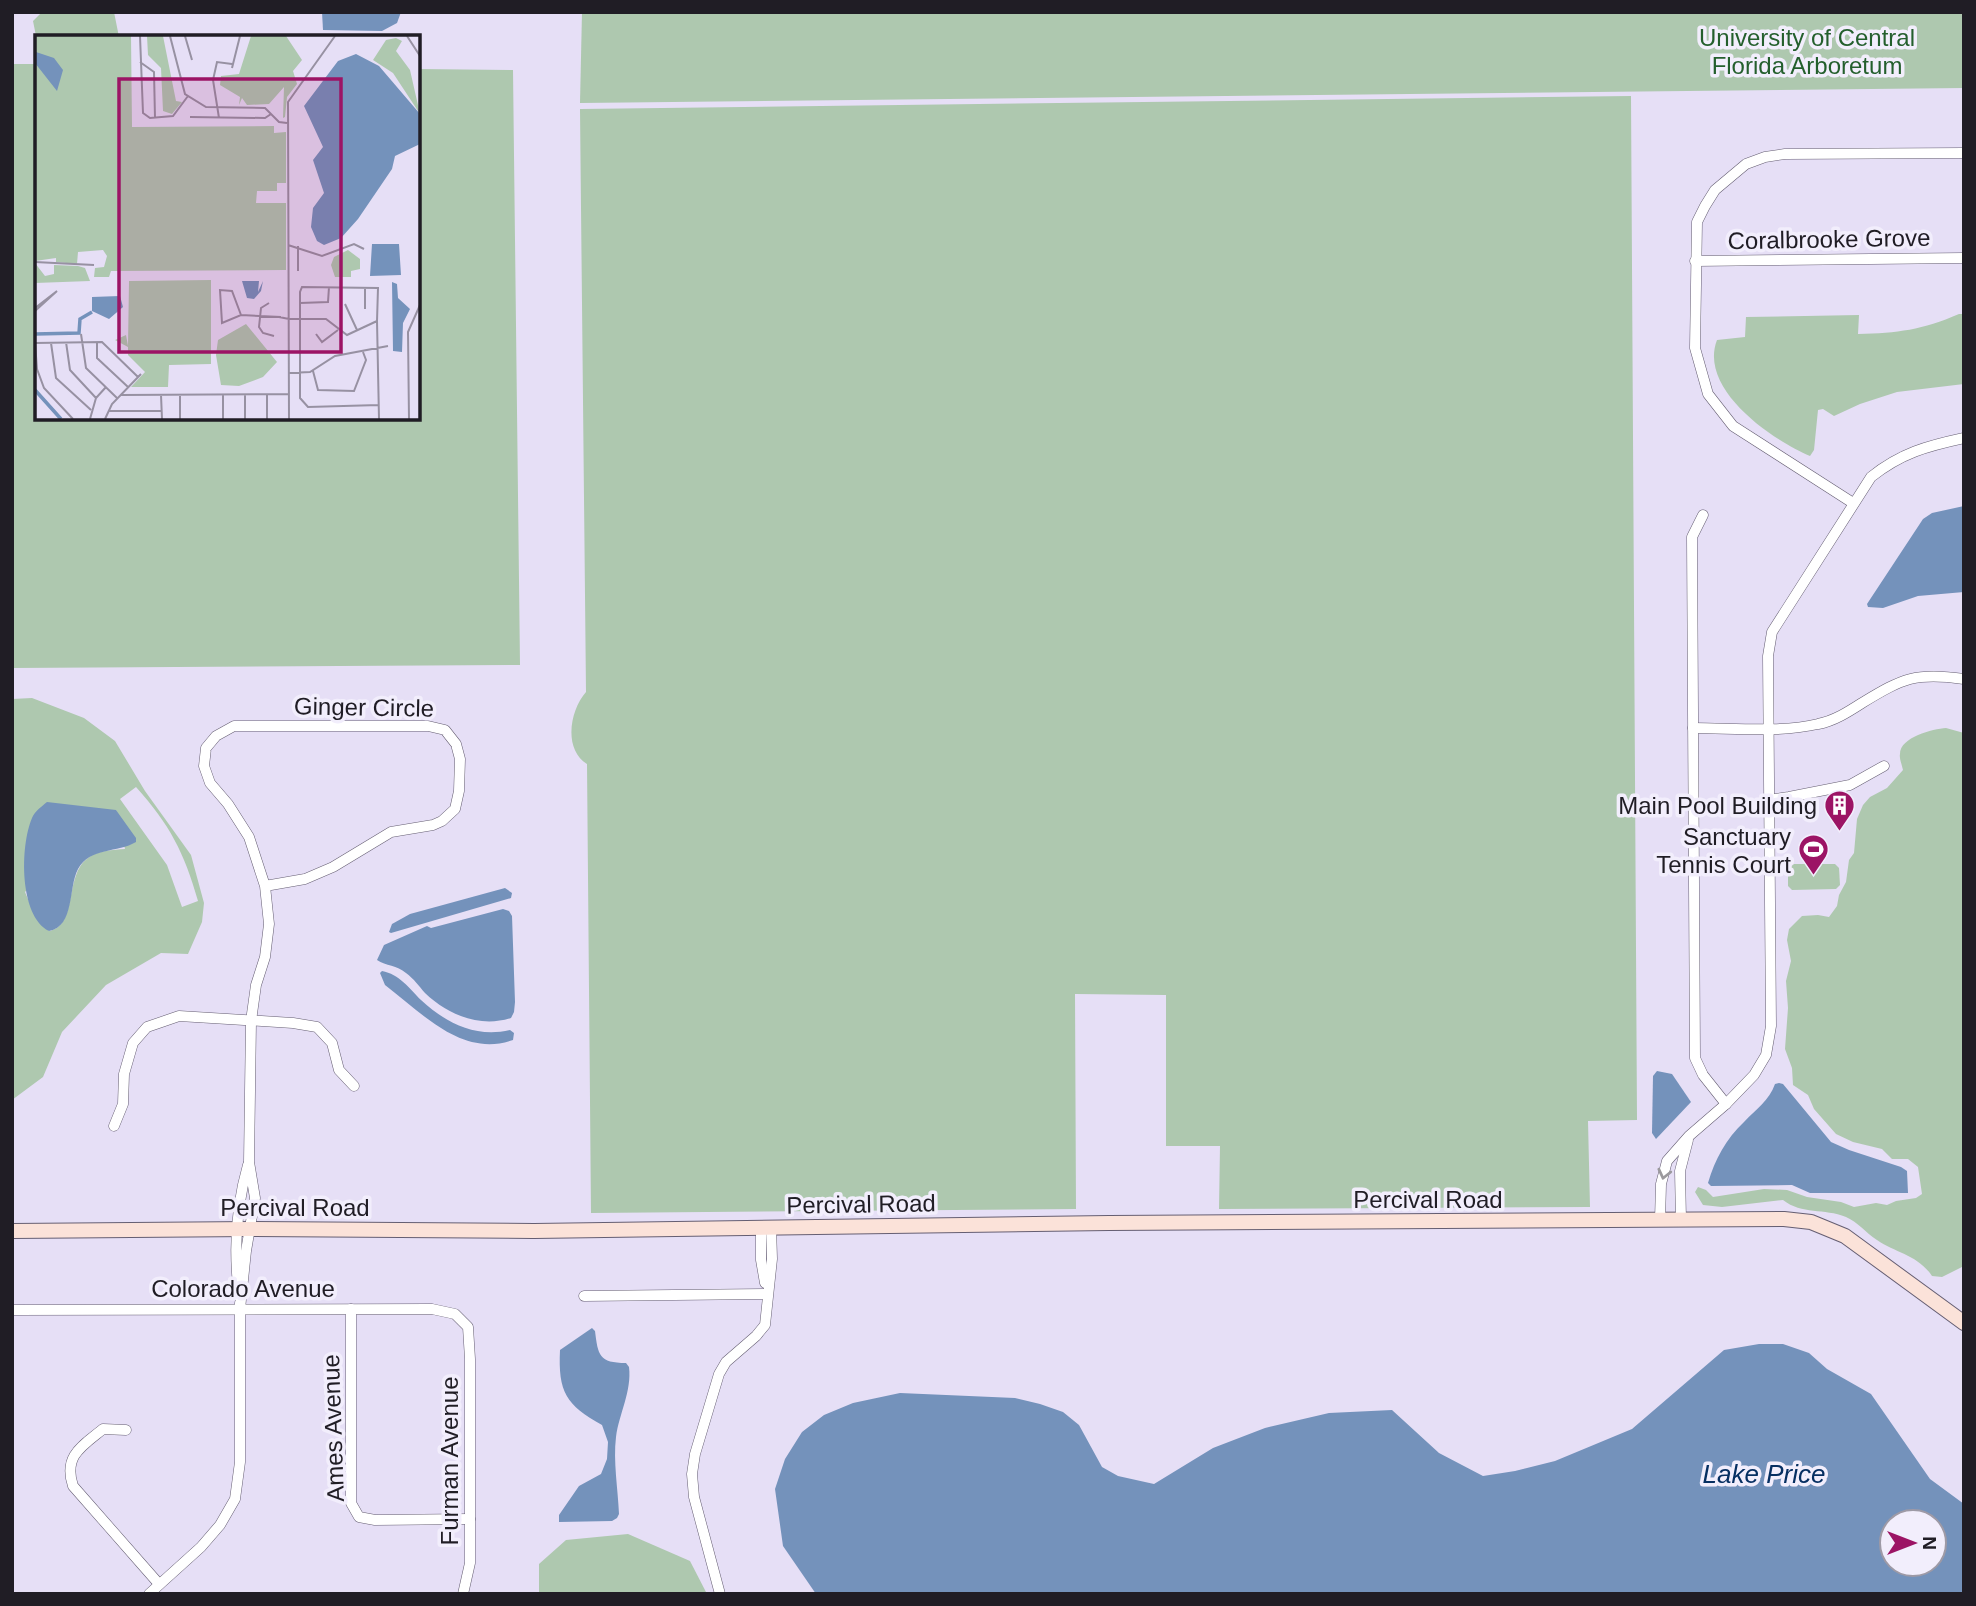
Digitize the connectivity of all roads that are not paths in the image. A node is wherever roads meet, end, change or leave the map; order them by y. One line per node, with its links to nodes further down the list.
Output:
1 (1964, 153): 3 (street)
2 (1964, 258): 3 (street, Coralbrooke Grove)
3 (1695, 261): 5 (street)
4 (1964, 438): 5 (street)
5 (1853, 503): 9 (street)
6 (1703, 515): 8 (street)
7 (1964, 679): 9 (street)
8 (1693, 728): 9 (street); 15 (street)
9 (1768, 728): 11 (street)
10 (1884, 765): 11 (street)
11 (1768, 800): 15 (street)
12 (265, 886): 12 (street, Ginger Circle); 13 (street)
13 (251, 1021): 14 (street); 16 (street); 18 (street)
14 (354, 1086)
15 (1726, 1104): 17 (street)
16 (114, 1126)
17 (1689, 1136): 19 (street, one-way to 19); 20 (street)
18 (249, 1162): 22 (street); 22 (street)
19 (1660, 1220): 20 (street, Percival Road); 21 (street, Percival Road)
20 (1681, 1220): 29 (street, Percival Road)
21 (766, 1228): 22 (street, Percival Road); 24 (street)
22 (244, 1229): 23 (street, Percival Road); 26 (street)
23 (12, 1231)
24 (768, 1294): 25 (street); 36 (street)
25 (584, 1296)
26 (240, 1309): 27 (street, Colorado Avenue); 28 (street, Colorado Avenue); 33 (street)
27 (351, 1309): 30 (street, Colorado Avenue); 32 (street, Ames Avenue)
28 (12, 1310)
29 (1964, 1324)
30 (468, 1327): 32 (street, Furman Avenue)
31 (126, 1430): 33 (street)
32 (470, 1519): 35 (street, Furman Avenue)
33 (159, 1584): 34 (street)
34 (149, 1594)
35 (463, 1594)
36 (720, 1594)

